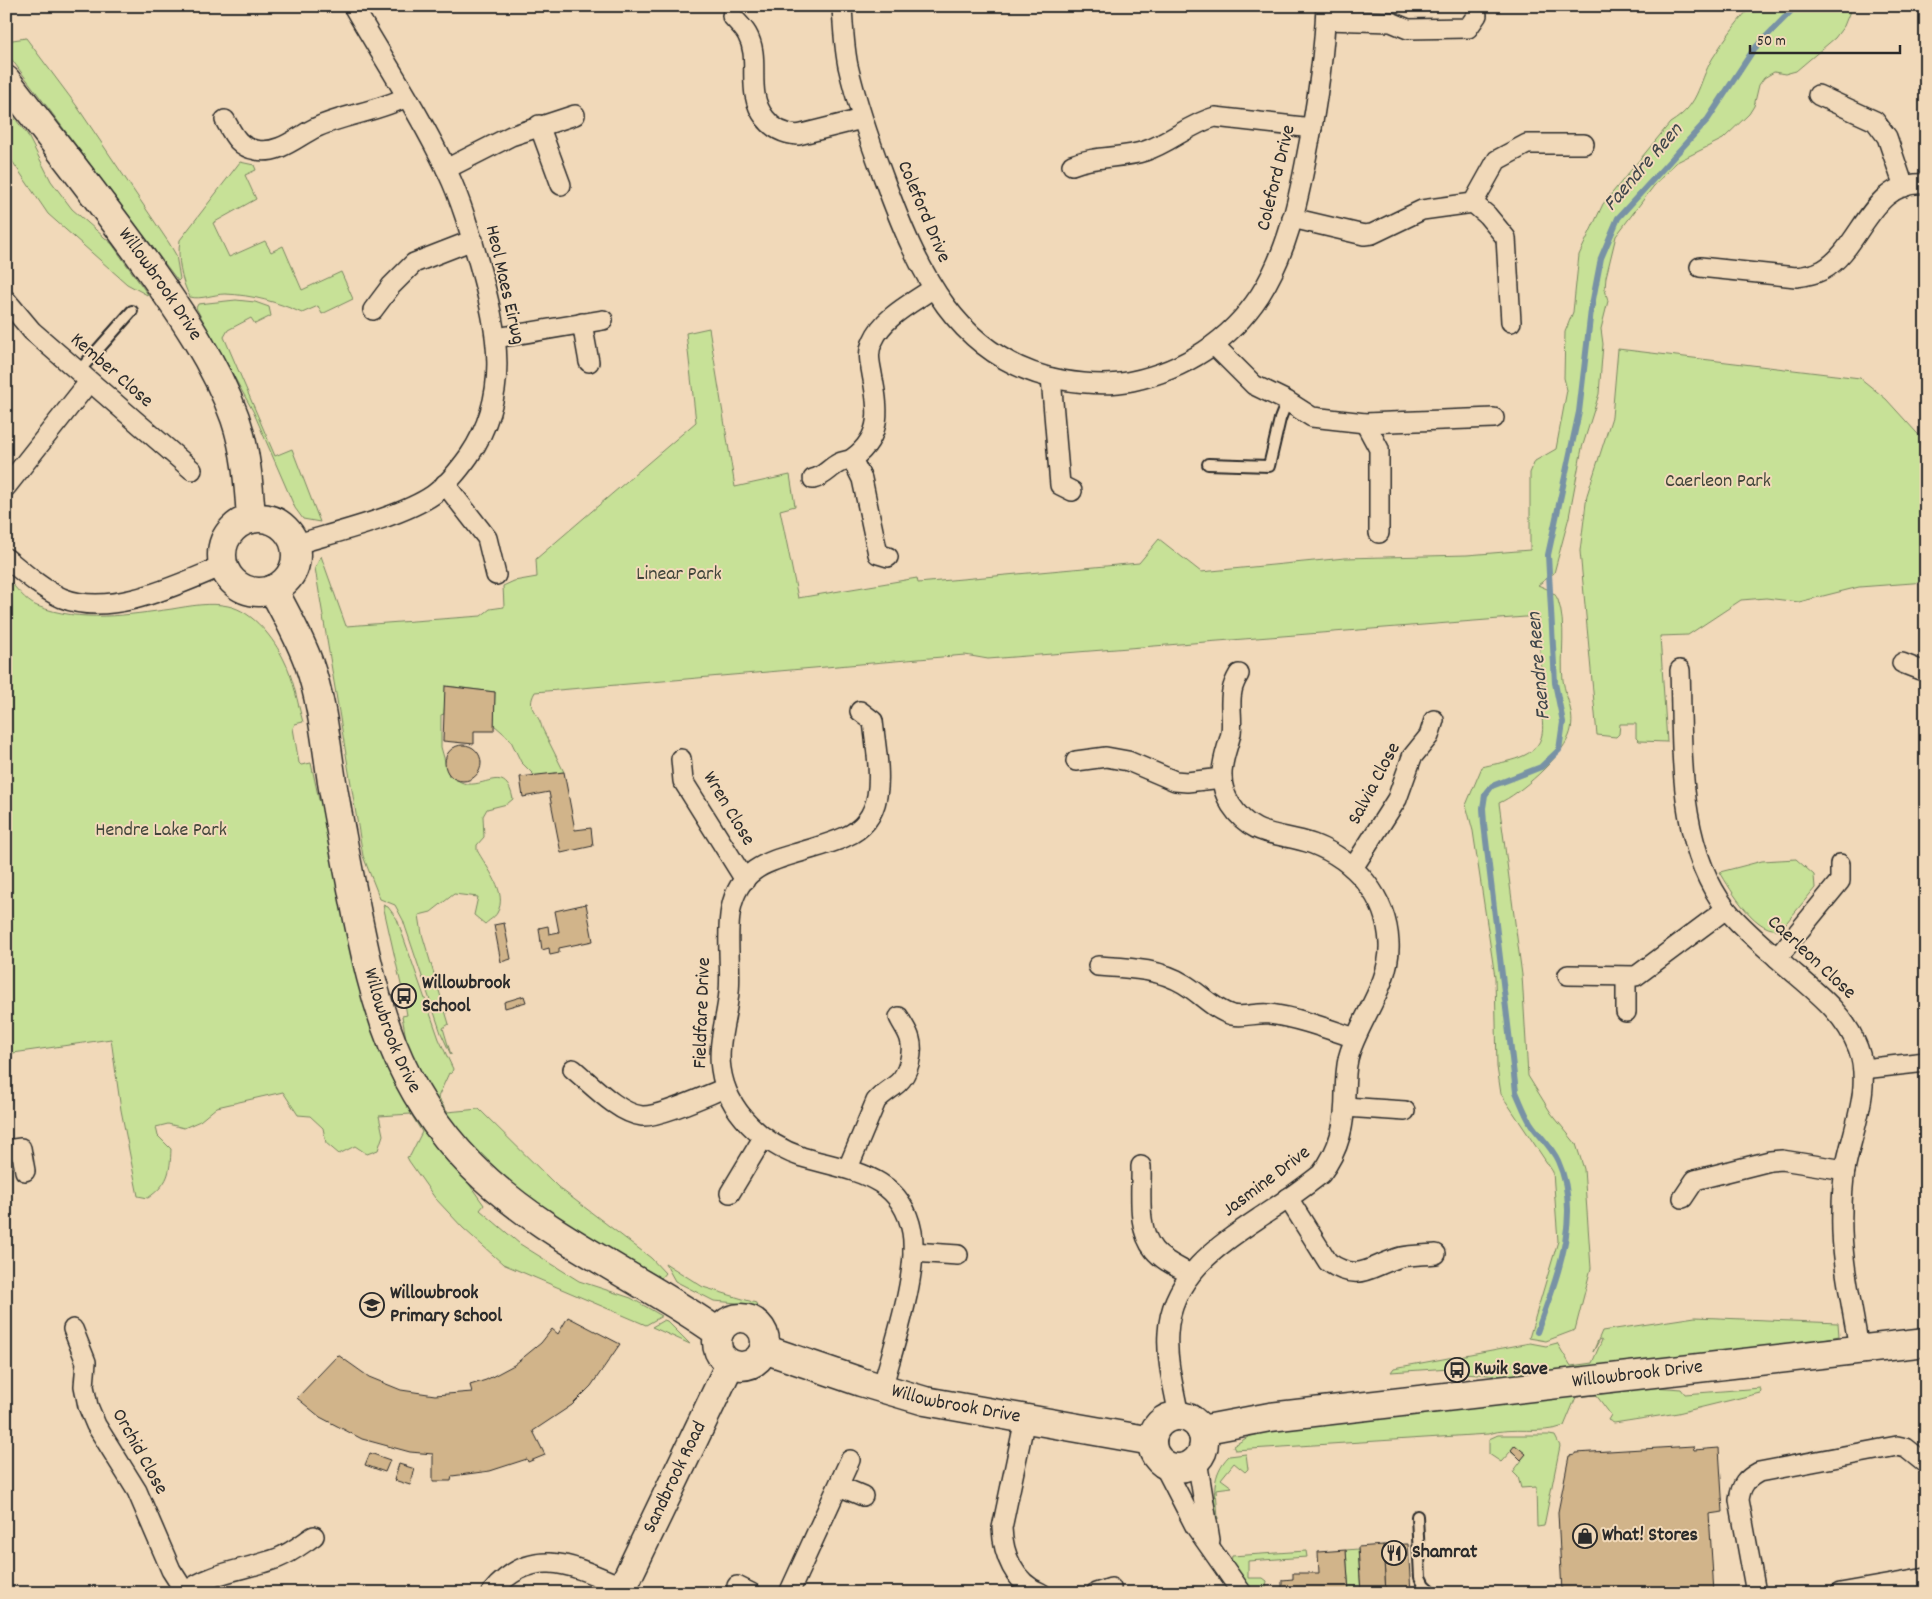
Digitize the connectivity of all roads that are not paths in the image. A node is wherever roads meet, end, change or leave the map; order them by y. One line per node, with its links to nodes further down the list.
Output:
1 (353, 6): 8 (street, Heol Maes Eirwg)
2 (842, 6): 10 (street, Coleford Drive)
3 (1326, 13): 4 (street); 13 (street, Coleford Drive)
4 (1477, 15)
5 (732, 16): 10 (street)
6 (6, 80): 46 (street, Willowbrook Drive)
7 (1818, 95): 19 (street)
8 (406, 97): 11 (street); 16 (street, Heol Maes Eirwg)
9 (575, 115): 12 (street)
10 (862, 119): 24 (street, Coleford Drive)
11 (225, 120)
12 (539, 125): 16 (street); 18 (street)
13 (1312, 128): 15 (street); 21 (street, Coleford Drive)
14 (1584, 144): 20 (street)
15 (1072, 165)
16 (446, 169): 22 (street, Heol Maes Eirwg)
17 (1926, 184): 19 (street)
18 (561, 185)
19 (1904, 187): 23 (street)
20 (1473, 203): 21 (street); 29 (street)
21 (1292, 218): 32 (street, Coleford Drive)
22 (472, 240): 26 (street); 31 (street, Heol Maes Eirwg)
23 (1700, 267)
24 (932, 289): 35 (street, Coleford Drive); 39 (street)
25 (6, 300): 34 (street, Kember Close)
26 (374, 310)
27 (132, 311): 34 (lane)
28 (603, 320): 30 (street)
29 (1511, 322)
30 (582, 323): 31 (street); 33 (street)
31 (496, 338): 43 (street, Heol Maes Eirwg)
32 (1214, 345): 35 (street, Coleford Drive); 36 (street)
33 (589, 362)
34 (84, 377): 41 (street, Kember Close); 44 (street)
35 (1051, 378): 45 (street)
36 (1287, 401): 38 (street); 40 (lane)
37 (1494, 418): 38 (street)
38 (1365, 423): 47 (street)
39 (852, 459): 42 (street); 49 (street)
40 (1208, 464)
41 (192, 470)
42 (813, 479)
43 (445, 484): 48 (street, Heol Maes Eirwg); 52 (street)
44 (6, 487)
45 (1072, 491)
46 (250, 519): 48 (street); 51 (street)
47 (1379, 533)
48 (294, 545): 53 (street)
49 (888, 557)
50 (6, 558): 51 (street)
51 (223, 566): 53 (street)
52 (496, 575)
53 (273, 589): 94 (street, Willowbrook Drive)
54 (1902, 663): 56 (street)
55 (1680, 670): 66 (street, Caerleon Close)
56 (1926, 670)
57 (1239, 674): 62 (street, Jasmine Drive)
58 (860, 711): 65 (street, Fieldfare Drive)
59 (1434, 720): 64 (street, Salvia Close)
60 (681, 759): 65 (street, Wren Close)
61 (1076, 760): 62 (street)
62 (1222, 778): 64 (street, Jasmine Drive)
63 (1840, 864): 67 (street)
64 (1353, 868): 73 (street, Jasmine Drive)
65 (745, 880): 77 (street, Fieldfare Drive)
66 (1726, 909): 67 (street, Caerleon Close); 70 (street)
67 (1777, 958): 76 (street, Caerleon Close)
68 (1098, 966): 73 (street)
69 (1568, 975): 70 (street)
70 (1626, 977): 71 (street)
71 (1626, 1012)
72 (899, 1017): 83 (street)
73 (1355, 1038): 78 (street, Jasmine Drive)
74 (1926, 1062): 76 (street)
75 (572, 1069): 77 (street)
76 (1863, 1069): 84 (street, Caerleon Close)
77 (725, 1088): 80 (street, Fieldfare Drive)
78 (1345, 1107): 79 (street); 87 (street, Jasmine Drive)
79 (1405, 1111)
80 (764, 1138): 83 (street, Fieldfare Drive); 86 (street)
81 (6, 1150): 85 (street)
82 (1141, 1166): 92 (street)
83 (848, 1168): 89 (street, Fieldfare Drive)
84 (1845, 1170): 88 (street); 97 (street, Caerleon Close)
85 (25, 1171)
86 (730, 1193)
87 (1288, 1198): 90 (street); 92 (street, Jasmine Drive)
88 (1683, 1198)
89 (913, 1252): 91 (street); 99 (street, Fieldfare Drive)
90 (1436, 1254)
91 (958, 1255)
92 (1190, 1274): 101 (street, Jasmine Drive)
93 (72, 1329): 113 (street, Orchid Close)
94 (719, 1333): 96 (street); 98 (street)
95 (1926, 1342): 97 (street, Willowbrook Drive)
96 (764, 1349): 98 (street); 99 (street, Willowbrook Drive)
97 (1859, 1350): 101 (street, Willowbrook Drive)
98 (730, 1364): 112 (street, Sandbrook Road)
99 (882, 1389): 100 (street, Willowbrook Drive)
100 (1025, 1419): 102 (street, Willowbrook Drive); 116 (street)
101 (1190, 1423): 102 (street); 104 (street)
102 (1157, 1452): 104 (street); 110 (street)
103 (850, 1460): 106 (street)
104 (1197, 1460): 110 (street)
105 (1926, 1464): 119 (street)
106 (839, 1486): 107 (street); 115 (street)
107 (863, 1496)
108 (1417, 1516): 118 (lane)
109 (314, 1536): 113 (street)
110 (1214, 1553): 117 (street)
111 (1926, 1578): 120 (street)
112 (622, 1590): 114 (street)
113 (184, 1592)
114 (491, 1593)
115 (789, 1593)
116 (1041, 1593)
117 (1242, 1593)
118 (1433, 1593)
119 (1756, 1593)
120 (1840, 1593)

